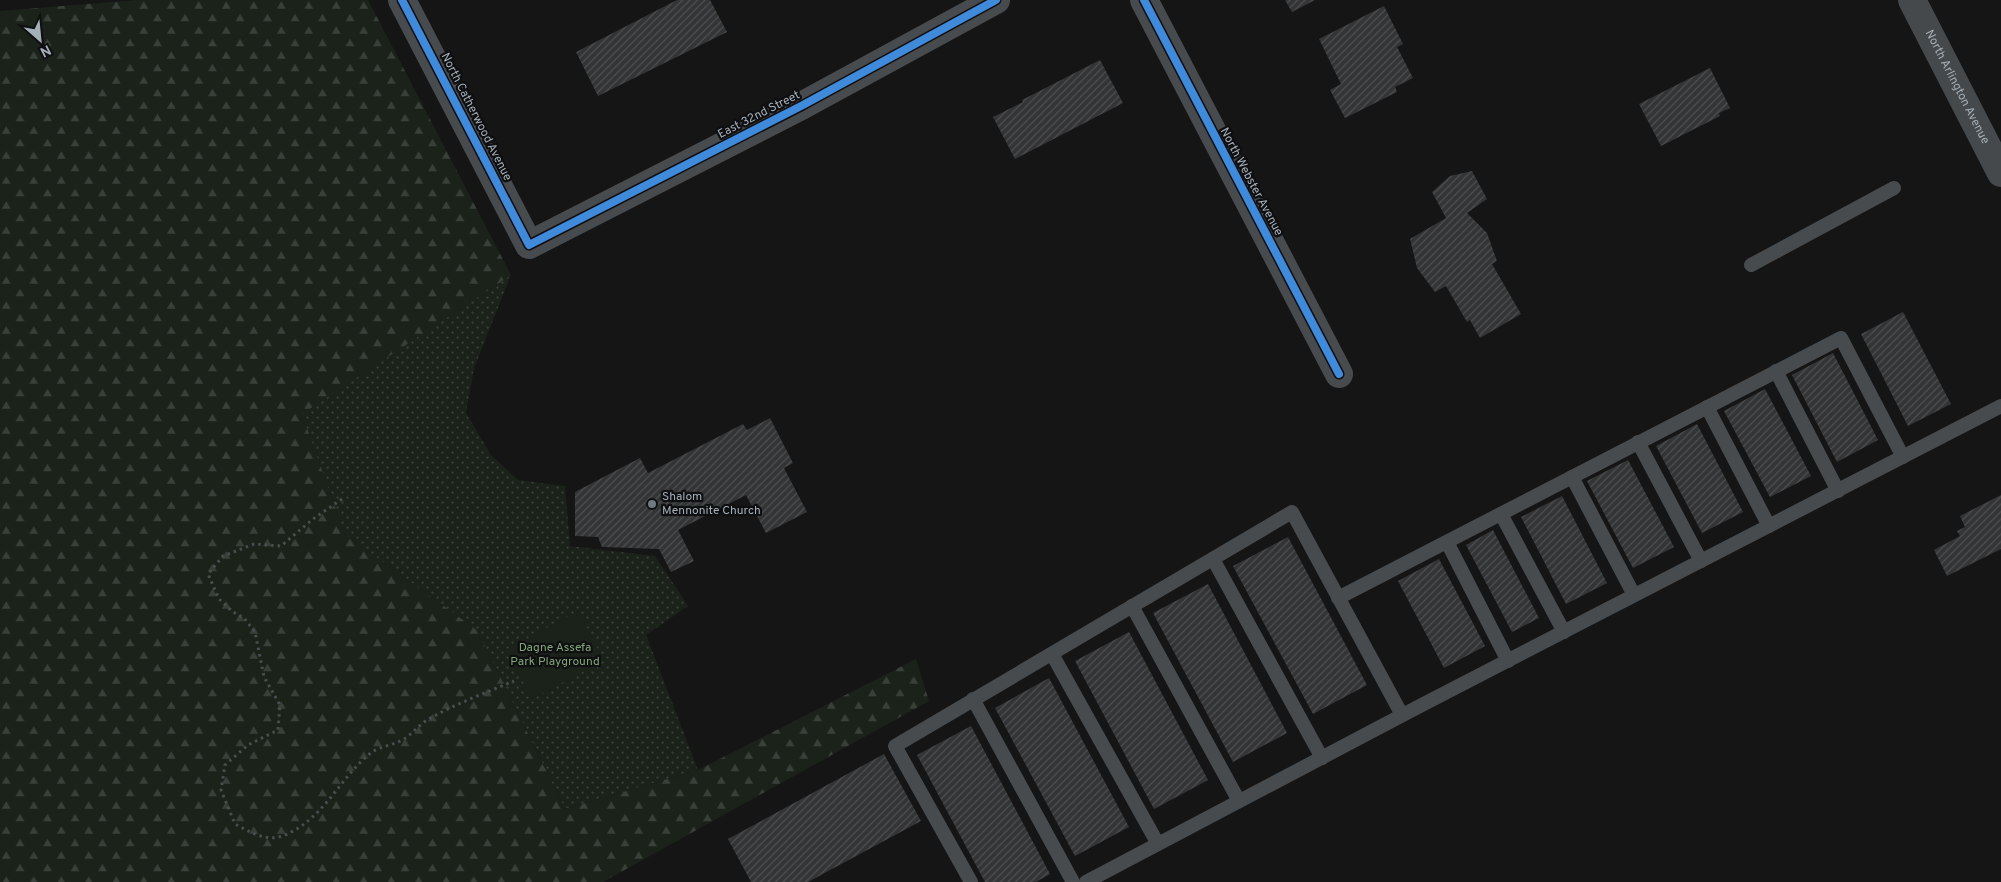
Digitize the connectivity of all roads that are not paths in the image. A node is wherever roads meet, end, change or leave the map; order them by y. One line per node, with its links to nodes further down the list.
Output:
1 (402, 0): 7 (street, North Catherwood Avenue)
2 (996, 0): 7 (street, East 32nd Street)
3 (1144, 0): 10 (street, North Webster Avenue)
4 (1912, 0): 5 (main road, North Arlington Avenue)
5 (2001, 172)
6 (1894, 188): 8 (lane)
7 (529, 245)
8 (1751, 266)
9 (1776, 372): 12 (lane); 14 (lane); 16 (lane)
10 (1339, 374)
11 (2001, 406): 14 (lane)
12 (1707, 407): 13 (lane); 18 (lane)
13 (1638, 442): 15 (lane); 21 (lane)
14 (1903, 457): 16 (lane)
15 (1572, 477): 17 (lane); 22 (lane)
16 (1838, 491): 18 (lane)
17 (1501, 514): 19 (lane); 25 (lane)
18 (1769, 526): 21 (lane)
19 (1447, 542): 23 (lane); 27 (lane)
20 (1212, 559): 23 (lane); 24 (lane); 30 (lane)
21 (1701, 561): 22 (lane)
22 (1634, 595): 25 (lane)
23 (1338, 598): 29 (lane)
24 (1132, 606): 26 (lane); 31 (lane)
25 (1564, 632): 27 (lane)
26 (1052, 654): 28 (lane); 32 (lane)
27 (1508, 660): 29 (lane)
28 (973, 699): 33 (lane); 34 (lane)
29 (1402, 715): 30 (lane)
30 (1322, 758): 31 (lane)
31 (1239, 801): 32 (lane)
32 (1158, 844): 35 (lane)
33 (971, 882)
34 (1073, 882)
35 (1086, 882)

